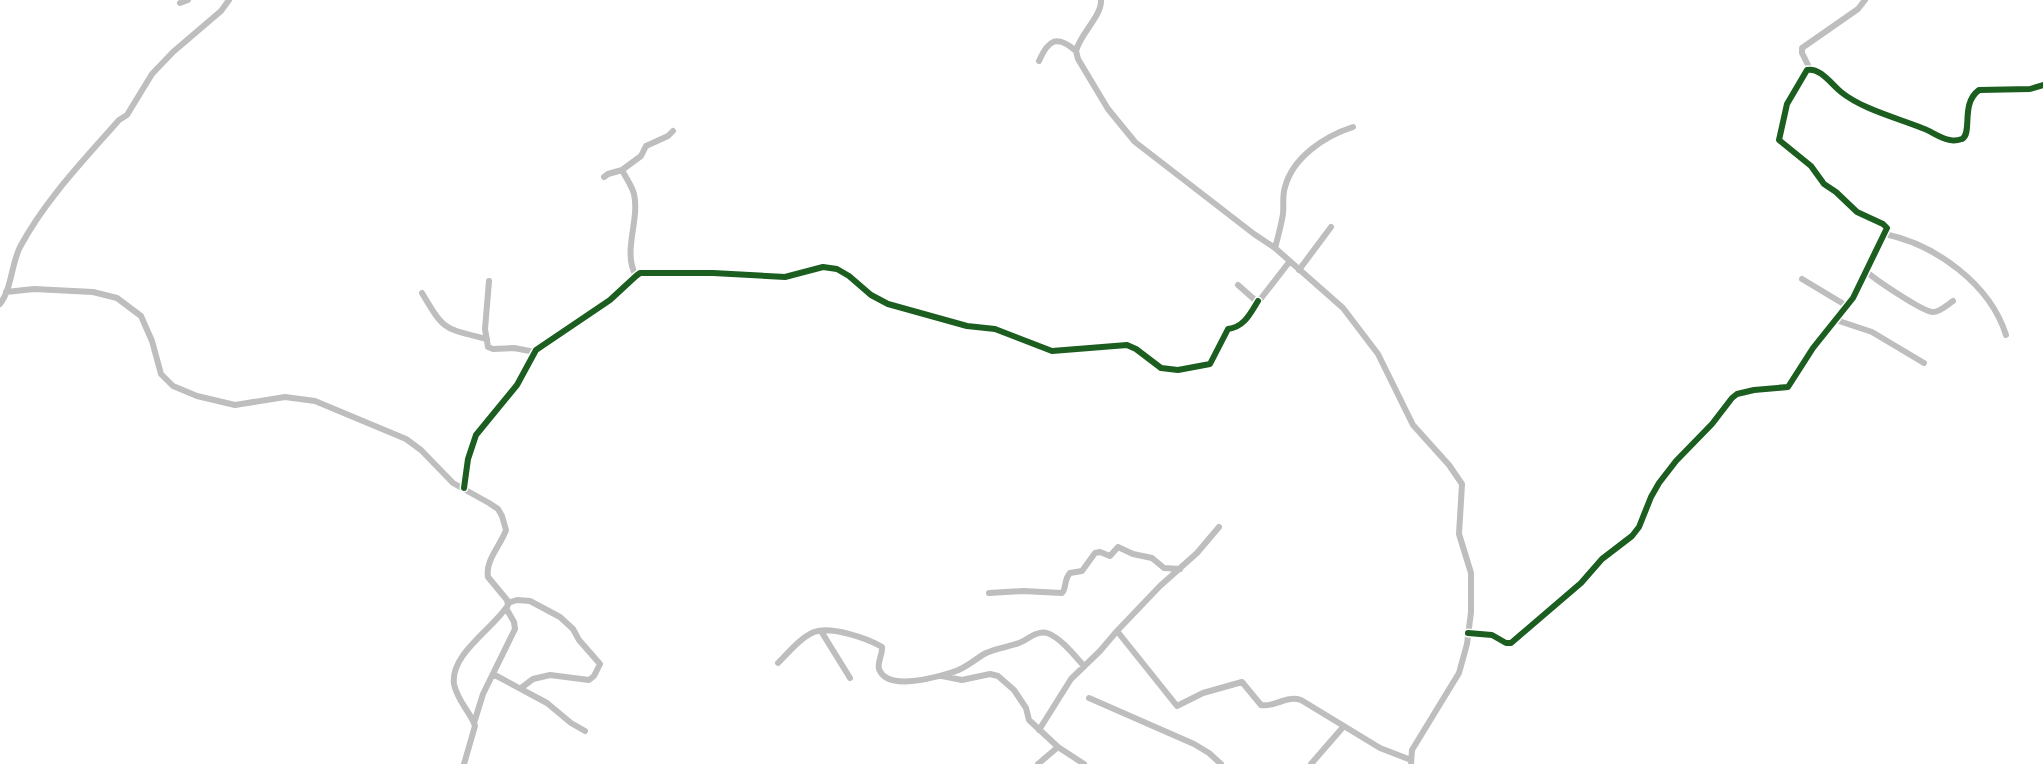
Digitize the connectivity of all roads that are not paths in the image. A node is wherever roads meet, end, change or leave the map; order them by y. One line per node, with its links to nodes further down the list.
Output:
1 (188, 0): 5 (street)
2 (229, 0): 24 (street)
3 (1101, 0): 6 (street)
4 (1865, 0): 8 (street)
5 (180, 3)
6 (1076, 51): 7 (street); 16 (street)
7 (1039, 61)
8 (1810, 69): 9 (street); 15 (street)
9 (2043, 85)
10 (1353, 127): 16 (street)
11 (673, 131): 12 (street)
12 (622, 170): 13 (street); 20 (street)
13 (604, 177)
14 (1331, 226): 18 (street)
15 (1885, 234): 19 (street); 31 (street)
16 (1275, 248): 17 (street)
17 (1290, 261): 18 (street); 26 (street)
18 (1299, 270): 42 (street)
19 (1867, 272): 27 (street); 29 (street)
20 (636, 276): 26 (street); 33 (street)
21 (1802, 279): 29 (street)
22 (490, 281): 32 (street)
23 (1238, 284): 26 (street)
24 (6, 292): 28 (street); 35 (street)
25 (422, 293): 32 (street)
26 (1258, 301)
27 (1953, 301)
28 (0, 304)
29 (1848, 306): 30 (street)
30 (1836, 320): 34 (street); 42 (street)
31 (2006, 335)
32 (486, 339): 33 (street)
33 (535, 352): 35 (street)
34 (1924, 363)
35 (464, 488): 39 (street)
36 (1219, 527): 37 (street)
37 (1180, 569): 38 (street); 41 (street)
38 (989, 593)
39 (507, 606): 45 (street); 48 (street); 50 (street)
40 (822, 631): 43 (street); 46 (street); 47 (street)
41 (1117, 631): 44 (street); 51 (street)
42 (1468, 633): 55 (street)
43 (778, 663)
44 (1084, 666): 46 (street); 52 (street)
45 (493, 674): 48 (street); 50 (street)
46 (938, 676): 52 (street)
47 (850, 678)
48 (521, 688): 53 (street)
49 (1089, 698): 59 (street)
50 (474, 723): 56 (street)
51 (1344, 726): 55 (street); 60 (street)
52 (1039, 730): 54 (street)
53 (586, 731)
54 (1058, 747): 57 (street); 58 (street)
55 (1411, 762)
56 (464, 764)
57 (1038, 764)
58 (1084, 764)
59 (1221, 764)
60 (1311, 764)

